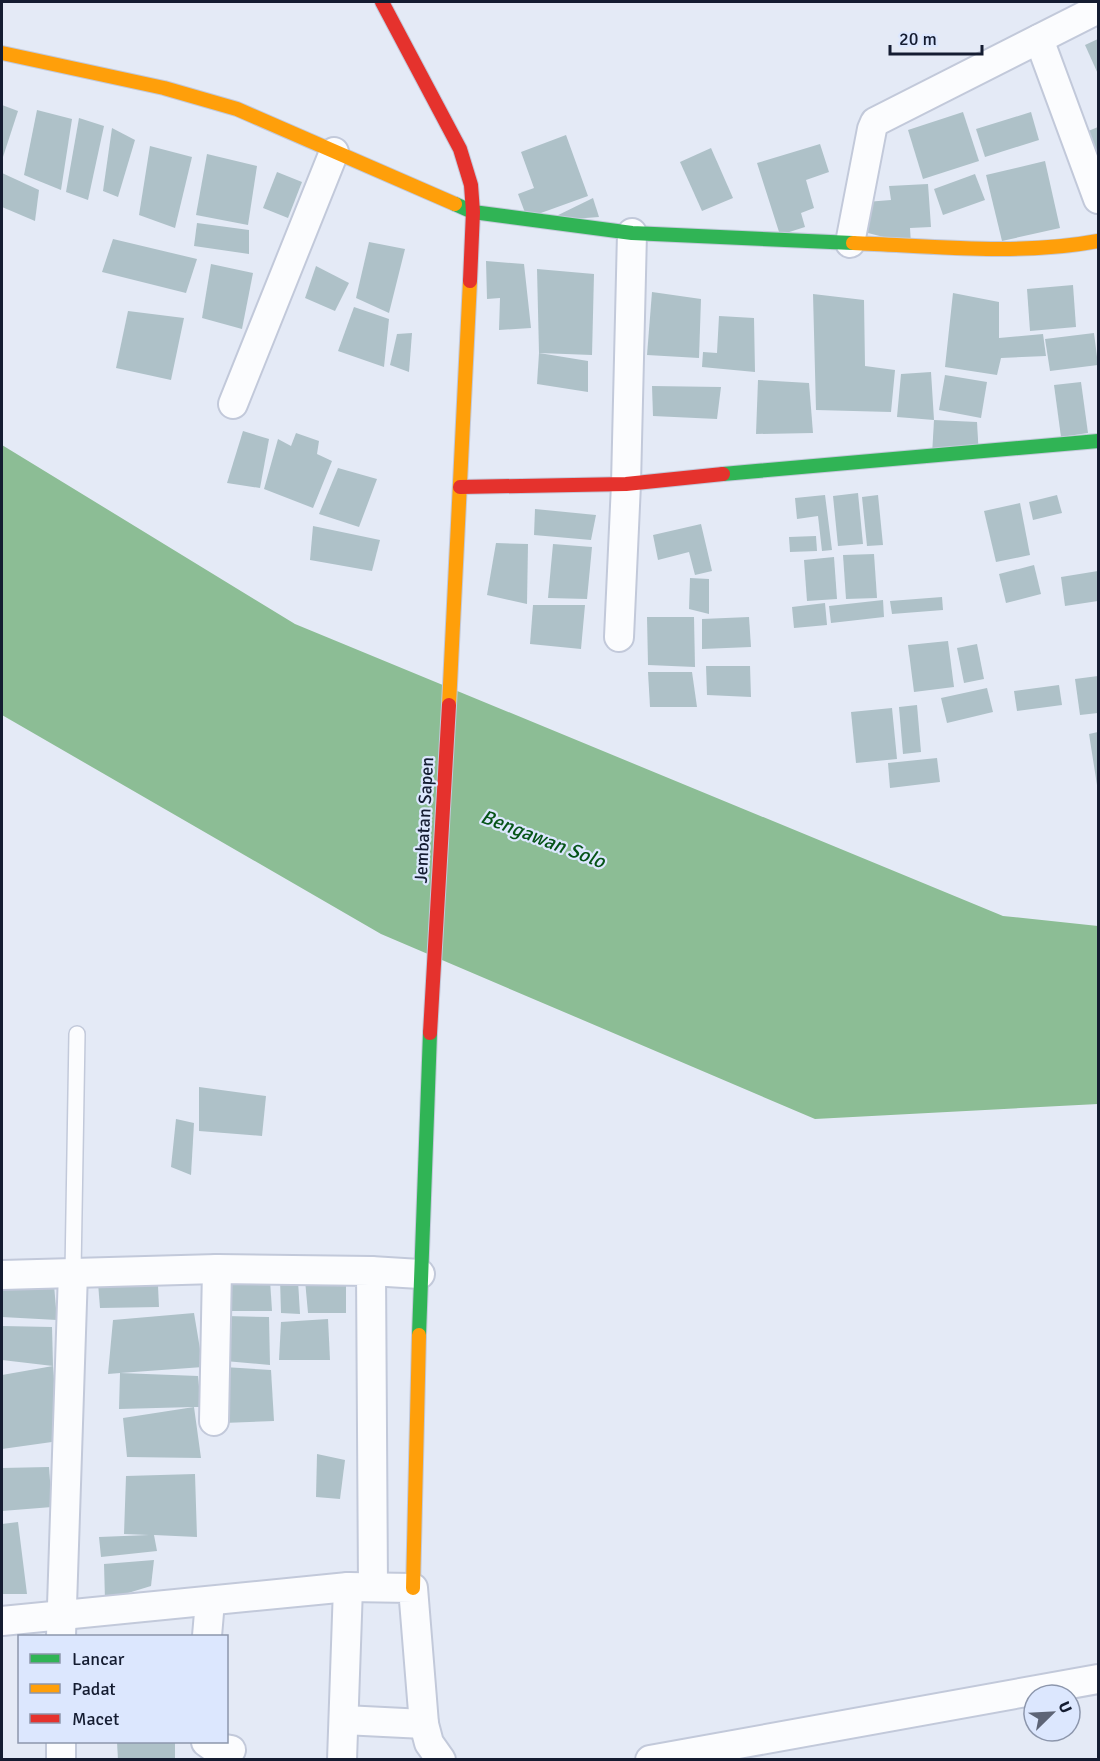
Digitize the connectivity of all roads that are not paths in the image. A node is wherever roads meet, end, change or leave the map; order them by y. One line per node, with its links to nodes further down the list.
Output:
1 (382, 2): 7 (street, Jembatan Sapen)
2 (1098, 9): 3 (street)
3 (1039, 39): 6 (street); 10 (street)
4 (2, 53): 5 (street)
5 (334, 152): 7 (street); 11 (street)
6 (1098, 199)
7 (473, 212): 8 (street); 14 (street, Jembatan Sapen)
8 (632, 233): 10 (street); 13 (street)
9 (1098, 241): 10 (street)
10 (850, 243)
11 (233, 404)
12 (1098, 441): 13 (street)
13 (626, 484): 14 (street); 15 (street)
14 (460, 487): 20 (street, Jembatan Sapen)
15 (619, 637)
16 (77, 1034): 19 (lane)
17 (217, 1269): 18 (street); 19 (street); 22 (street)
18 (371, 1271): 20 (street); 23 (street)
19 (73, 1272): 21 (street); 27 (street)
20 (420, 1274): 24 (street, Jembatan Sapen)
21 (2, 1275)
22 (214, 1421)
23 (361, 1587): 24 (street); 25 (street); 30 (street)
24 (413, 1588): 31 (street)
25 (210, 1601): 27 (street); 28 (street)
26 (2, 1621): 27 (street)
27 (61, 1626)
28 (207, 1635)
29 (1098, 1679): 36 (street)
30 (344, 1720): 31 (street); 34 (street)
31 (424, 1724): 35 (street)
32 (61, 1743): 33 (street)
33 (61, 1760)
34 (342, 1760)
35 (441, 1760)
36 (650, 1760)

